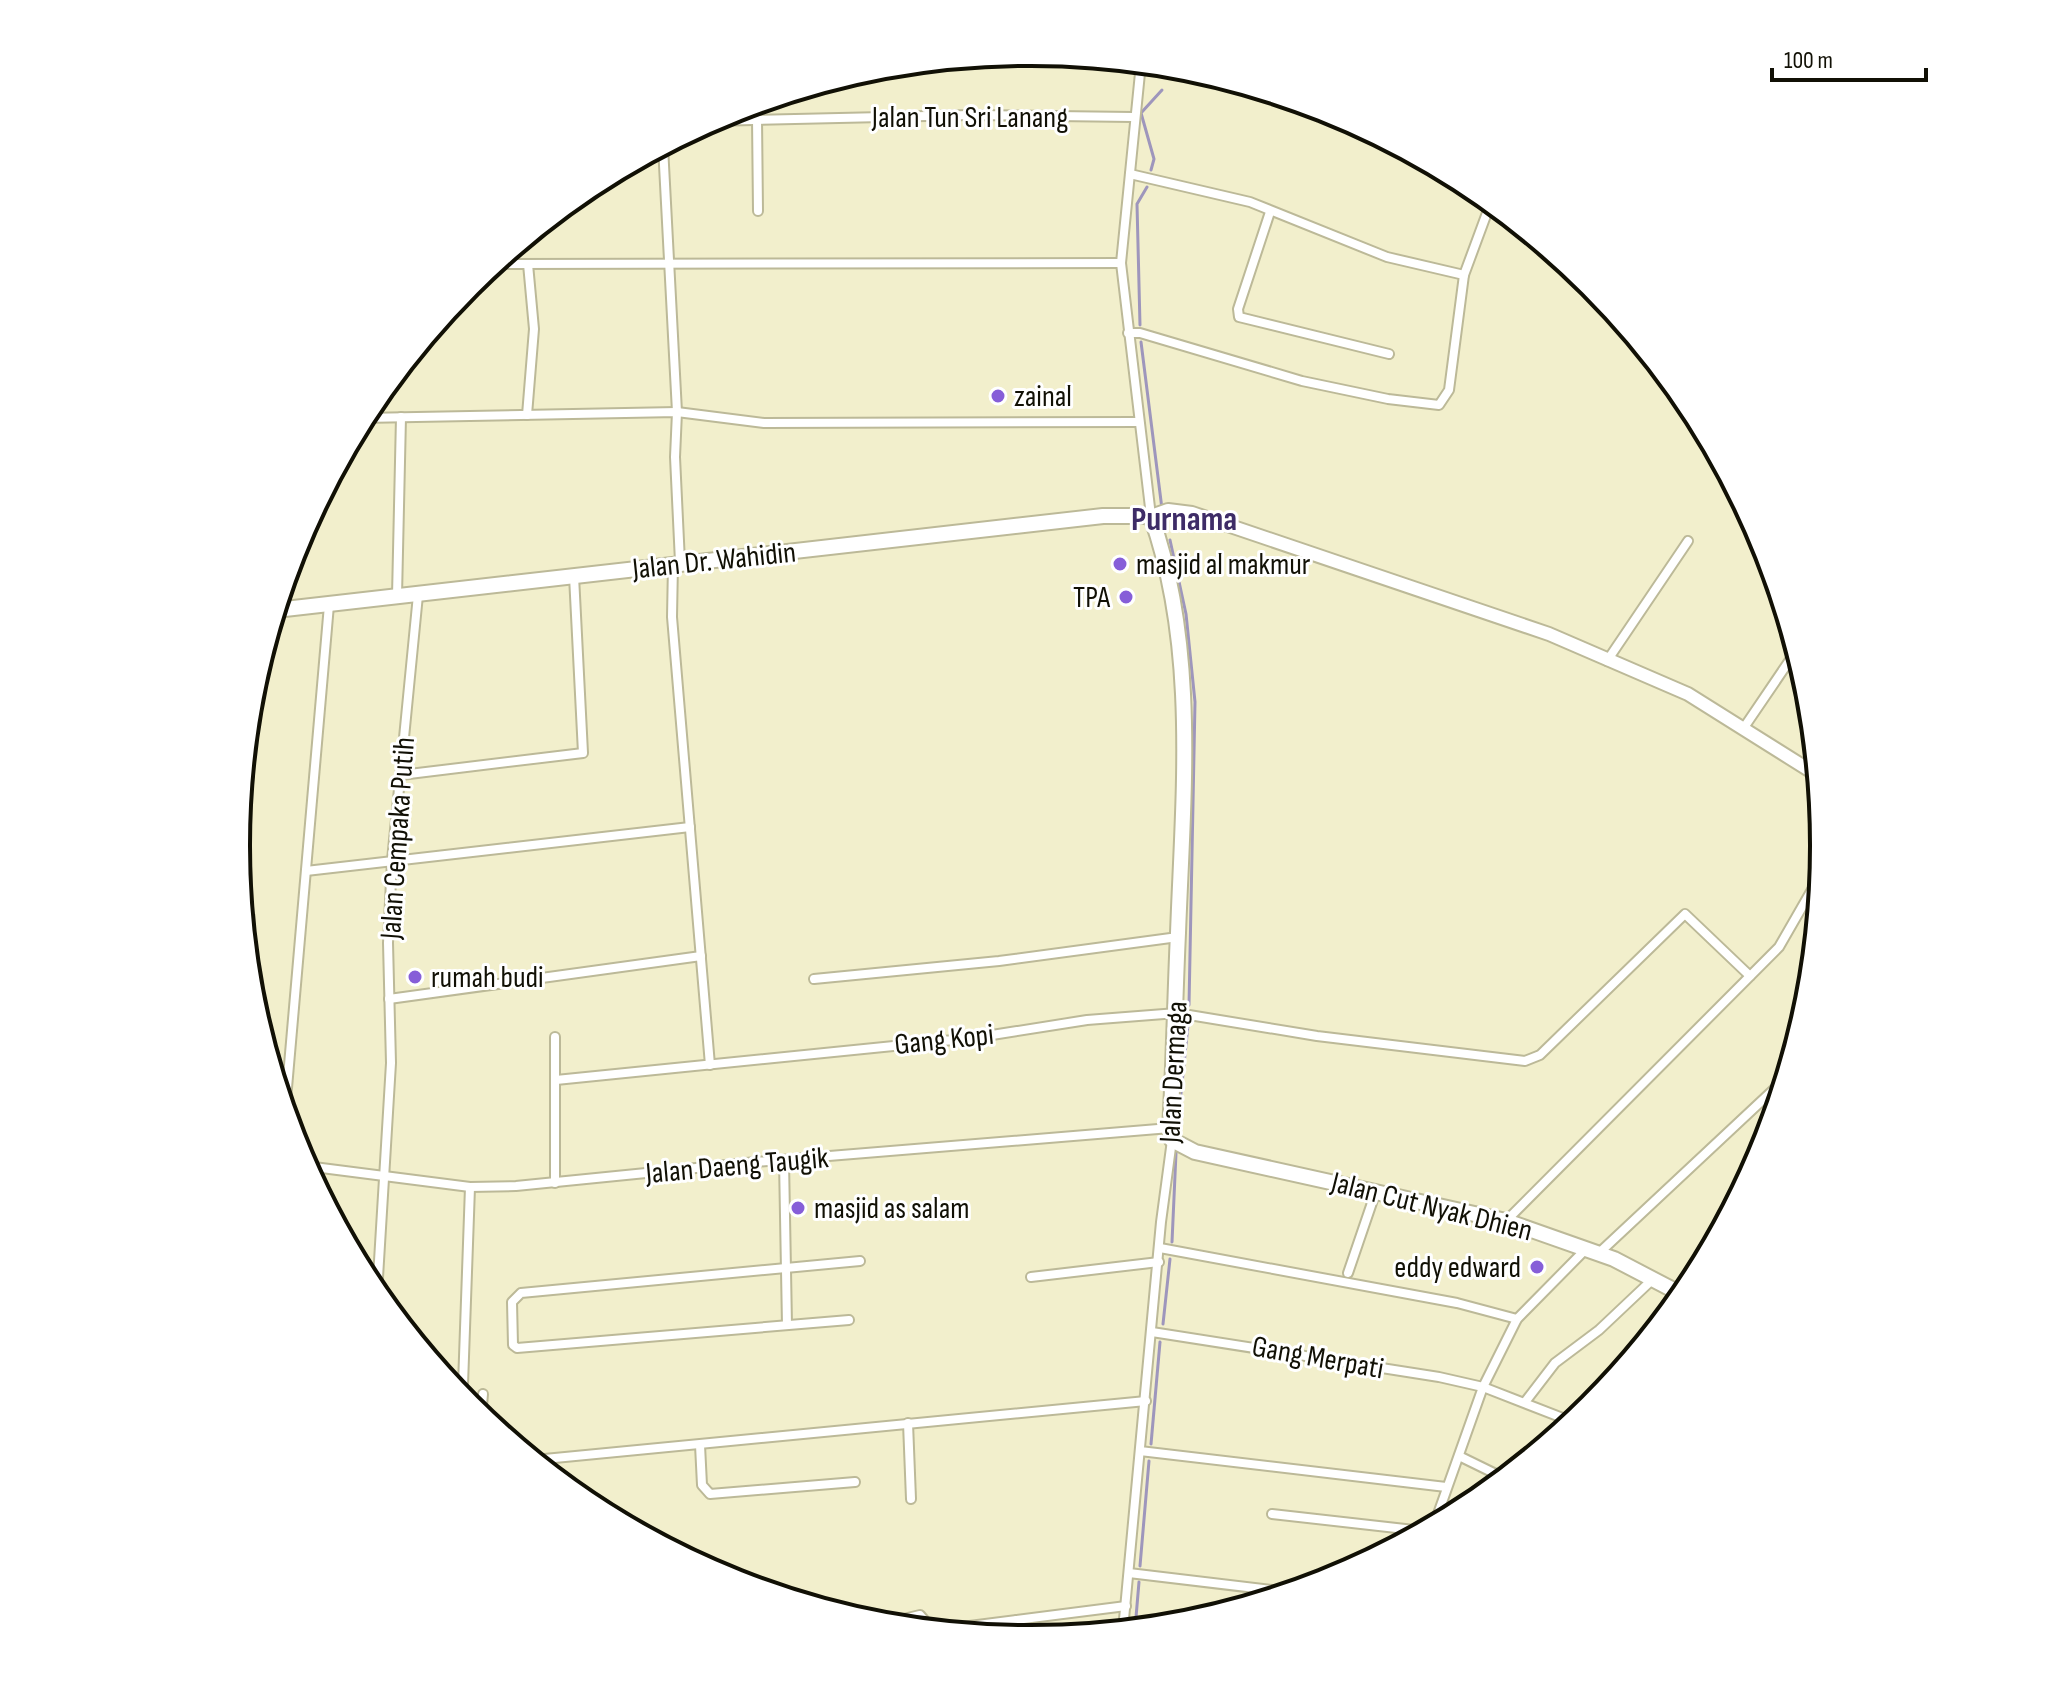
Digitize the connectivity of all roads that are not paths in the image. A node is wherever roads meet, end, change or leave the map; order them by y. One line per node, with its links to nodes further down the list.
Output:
1 (1139, 74): 2 (street)
2 (1133, 117): 4 (street, Jalan Tun Sri Lanang); 6 (street)
3 (746, 119): 4 (street, Jalan Tun Sri Lanang)
4 (757, 119): 7 (street)
5 (664, 157): 13 (street)
6 (1130, 174): 8 (street); 10 (street)
7 (758, 211)
8 (1270, 212): 14 (street); 16 (street)
9 (1487, 214): 14 (street)
10 (1121, 263): 13 (street); 15 (street)
11 (511, 264): 12 (street)
12 (528, 264): 13 (street); 18 (street)
13 (669, 264): 17 (street)
14 (1464, 275): 15 (street)
15 (1128, 333): 21 (street)
16 (1389, 354)
17 (677, 412): 18 (street); 21 (street); 24 (street)
18 (527, 415): 19 (street)
19 (401, 417): 20 (street); 27 (street)
20 (379, 418)
21 (1138, 422): 22 (street)
22 (1151, 516): 24 (main road, Jalan Dr. Wahidin); 30 (street); 39 (main road, Jalan Dermaga)
23 (1688, 541): 30 (street)
24 (677, 563): 25 (main road, Jalan Dr. Wahidin); 35 (street)
25 (574, 576): 26 (main road, Jalan Dr. Wahidin); 34 (street)
26 (418, 595): 27 (main road, Jalan Dr. Wahidin); 34 (street, Jalan Cempaka Putih)
27 (397, 596): 28 (main road, Jalan Dr. Wahidin)
28 (329, 605): 29 (main road, Jalan Dr. Wahidin); 37 (street)
29 (288, 609)
30 (1607, 661): 32 (street)
31 (1788, 663): 32 (street)
32 (1743, 729): 33 (street)
33 (1805, 768)
34 (401, 775): 36 (street, Jalan Cempaka Putih)
35 (690, 827): 36 (street); 40 (street)
36 (392, 860): 37 (street); 43 (street, Jalan Cempaka Putih)
37 (306, 871): 48 (street)
38 (1808, 897): 41 (street)
39 (1178, 937): 42 (street); 44 (main road, Jalan Dermaga)
40 (701, 956): 43 (street); 46 (street)
41 (1750, 976): 44 (street, Gang Kopi); 57 (street)
42 (814, 979)
43 (389, 999): 53 (street, Jalan Cempaka Putih)
44 (1177, 1013): 46 (street, Gang Kopi); 50 (main road, Jalan Dermaga)
45 (555, 1037): 47 (street)
46 (710, 1065): 47 (street, Gang Kopi)
47 (556, 1080): 54 (street)
48 (288, 1082)
49 (1769, 1094): 59 (street)
50 (1171, 1134): 51 (street, Jalan Daeng Taugik); 56 (main road, Jalan Cut Nyak Dhien); 58 (street, Jalan Dermaga)
51 (784, 1161): 54 (street, Jalan Daeng Taugik); 62 (street)
52 (321, 1168): 53 (street, Jalan Daeng Taugik)
53 (386, 1177): 55 (street, Jalan Daeng Taugik); 63 (street, Jalan Cempaka Putih)
54 (555, 1183): 55 (street, Jalan Daeng Taugik)
55 (470, 1187): 72 (street)
56 (1376, 1190): 57 (main road, Jalan Cut Nyak Dhien); 64 (street)
57 (1506, 1221): 59 (main road, Jalan Cut Nyak Dhien)
58 (1160, 1248): 61 (street, Jalan Dermaga); 68 (street)
59 (1593, 1251): 66 (main road, Jalan Cut Nyak Dhien); 68 (street)
60 (860, 1261): 62 (street)
61 (1159, 1262): 65 (street); 71 (street, Jalan Dermaga)
62 (783, 1270): 70 (street); 70 (street)
63 (379, 1273)
64 (1348, 1273)
65 (1031, 1277)
66 (1654, 1278): 67 (main road, Jalan Cut Nyak Dhien); 77 (street)
67 (1672, 1288)
68 (1517, 1319): 73 (street)
69 (849, 1320): 70 (street)
70 (787, 1325)
71 (1152, 1332): 73 (street, Gang Merpati); 76 (street, Jalan Dermaga)
72 (463, 1380)
73 (1483, 1387): 77 (street, Gang Merpati); 82 (street)
74 (483, 1394): 75 (street)
75 (482, 1400)
76 (1146, 1401): 79 (street); 81 (street, Jalan Dermaga)
77 (1525, 1402): 78 (street, Gang Merpati)
78 (1560, 1417)
79 (908, 1423): 80 (street); 87 (street)
80 (700, 1445): 83 (street); 85 (street)
81 (1140, 1451): 86 (street); 91 (street, Jalan Dermaga)
82 (1459, 1456): 84 (street); 86 (street)
83 (549, 1459)
84 (1493, 1473)
85 (855, 1482)
86 (1446, 1487): 88 (street)
87 (911, 1499)
88 (1439, 1509)
89 (1272, 1514): 90 (street)
90 (1405, 1529)
91 (1129, 1573): 92 (street); 93 (street, Jalan Dermaga)
92 (1261, 1590)
93 (1126, 1606): 94 (street, Jalan Dermaga); 95 (street)
94 (1124, 1619)
95 (1017, 1620): 96 (street); 97 (street)
96 (990, 1623)
97 (1017, 1624)

